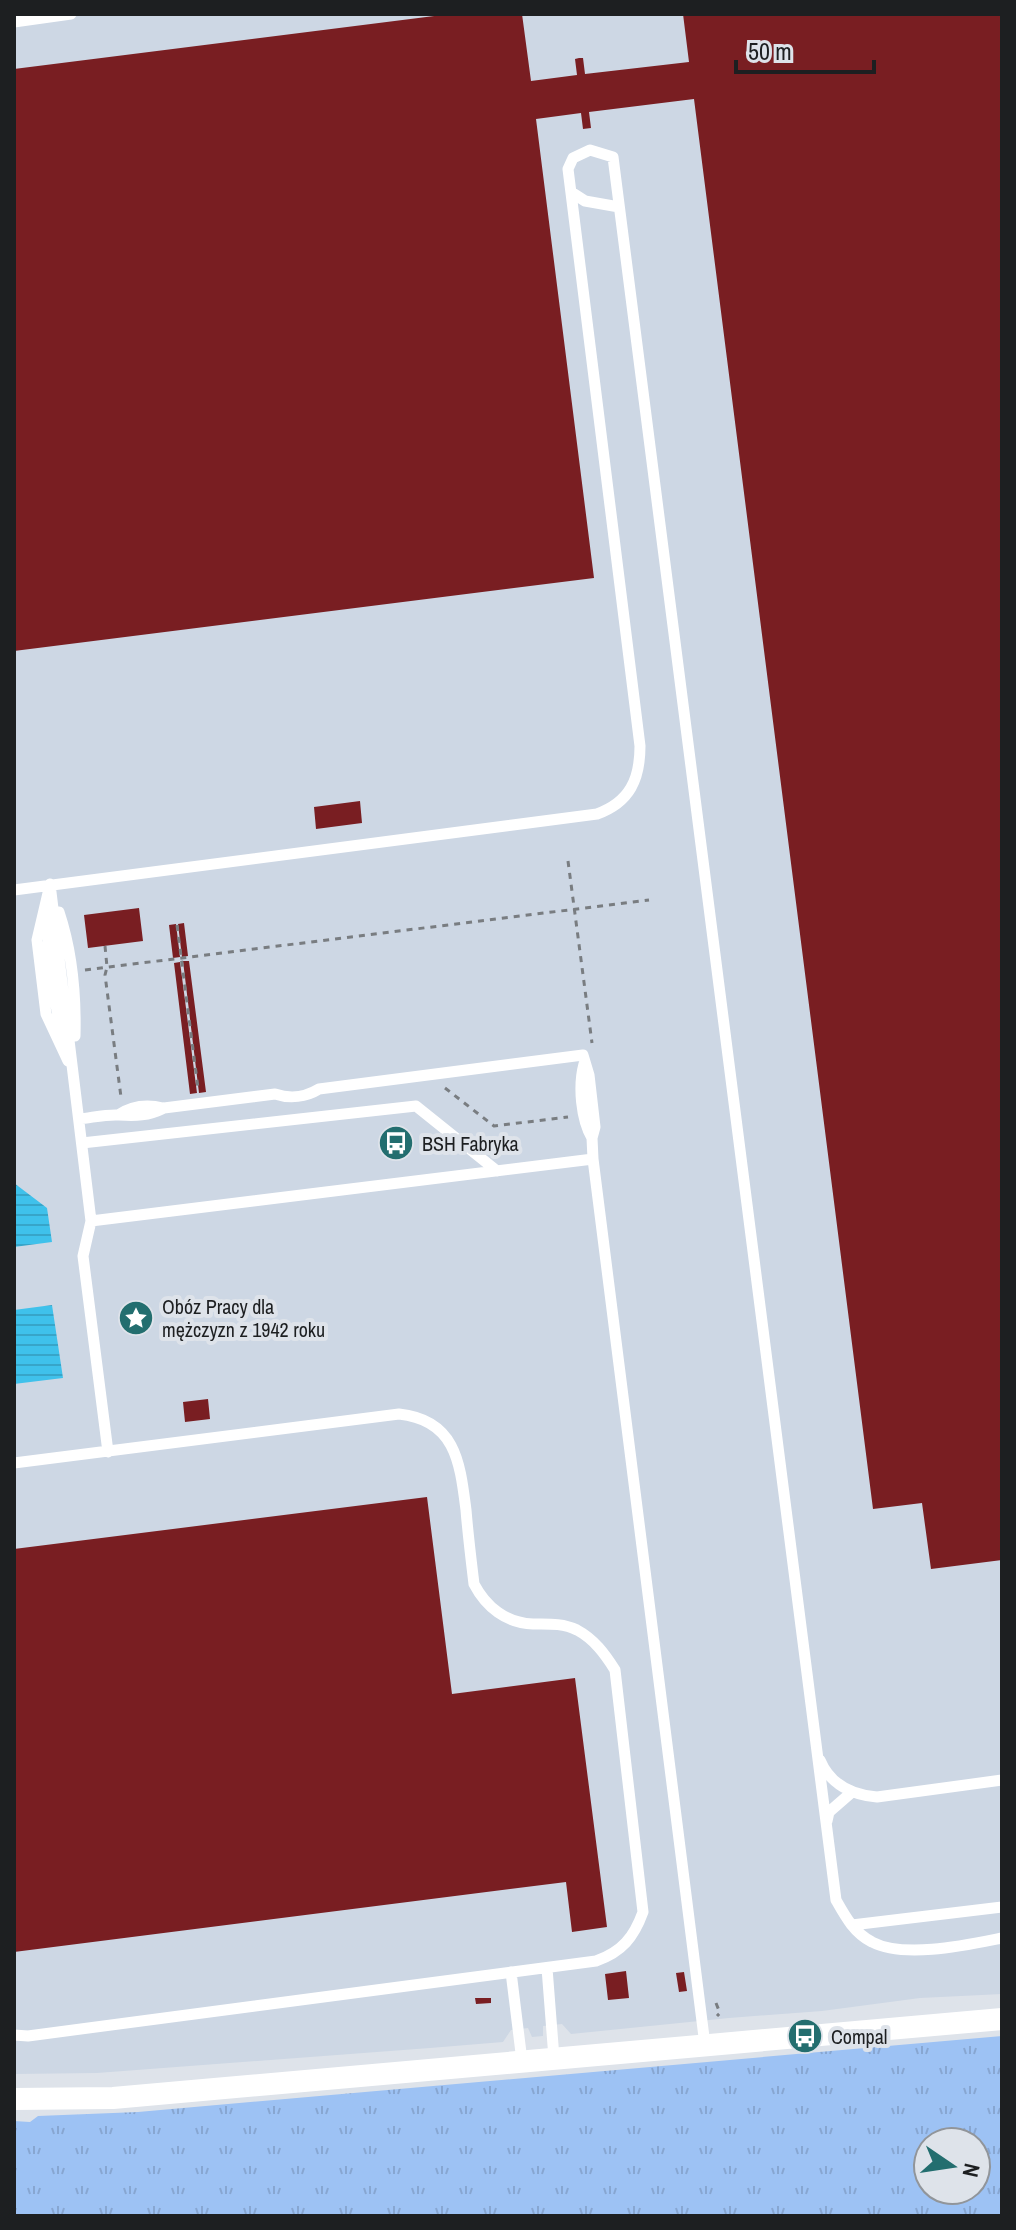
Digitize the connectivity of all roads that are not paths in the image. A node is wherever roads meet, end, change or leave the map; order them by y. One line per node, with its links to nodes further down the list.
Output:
1 (71, 14): 2 (lane)
2 (14, 22)
3 (571, 192): 4 (lane); 4 (lane); 5 (lane)
4 (619, 207): 15 (lane)
5 (50, 884): 6 (lane); 7 (lane); 7 (lane); 7 (lane)
6 (14, 890)
7 (73, 1072): 8 (lane)
8 (79, 1119): 9 (lane); 10 (lane)
9 (82, 1143): 11 (lane); 12 (lane)
10 (593, 1159): 11 (lane); 26 (lane)
11 (497, 1171): 12 (lane)
12 (91, 1221): 13 (lane)
13 (108, 1452): 14 (lane); 22 (lane)
14 (14, 1463)
15 (817, 1752): 17 (lane); 18 (lane)
16 (1002, 1780): 17 (lane)
17 (852, 1792): 18 (lane)
18 (826, 1825): 20 (lane)
19 (1002, 1907): 20 (lane)
20 (852, 1925): 21 (lane)
21 (1002, 1938)
22 (547, 1968): 23 (lane); 27 (lane)
23 (511, 1972): 25 (lane); 28 (lane)
24 (1002, 2019): 26 (street)
25 (14, 2035)
26 (705, 2045): 27 (street)
27 (554, 2058): 28 (street)
28 (522, 2061): 29 (street)
29 (14, 2099)

